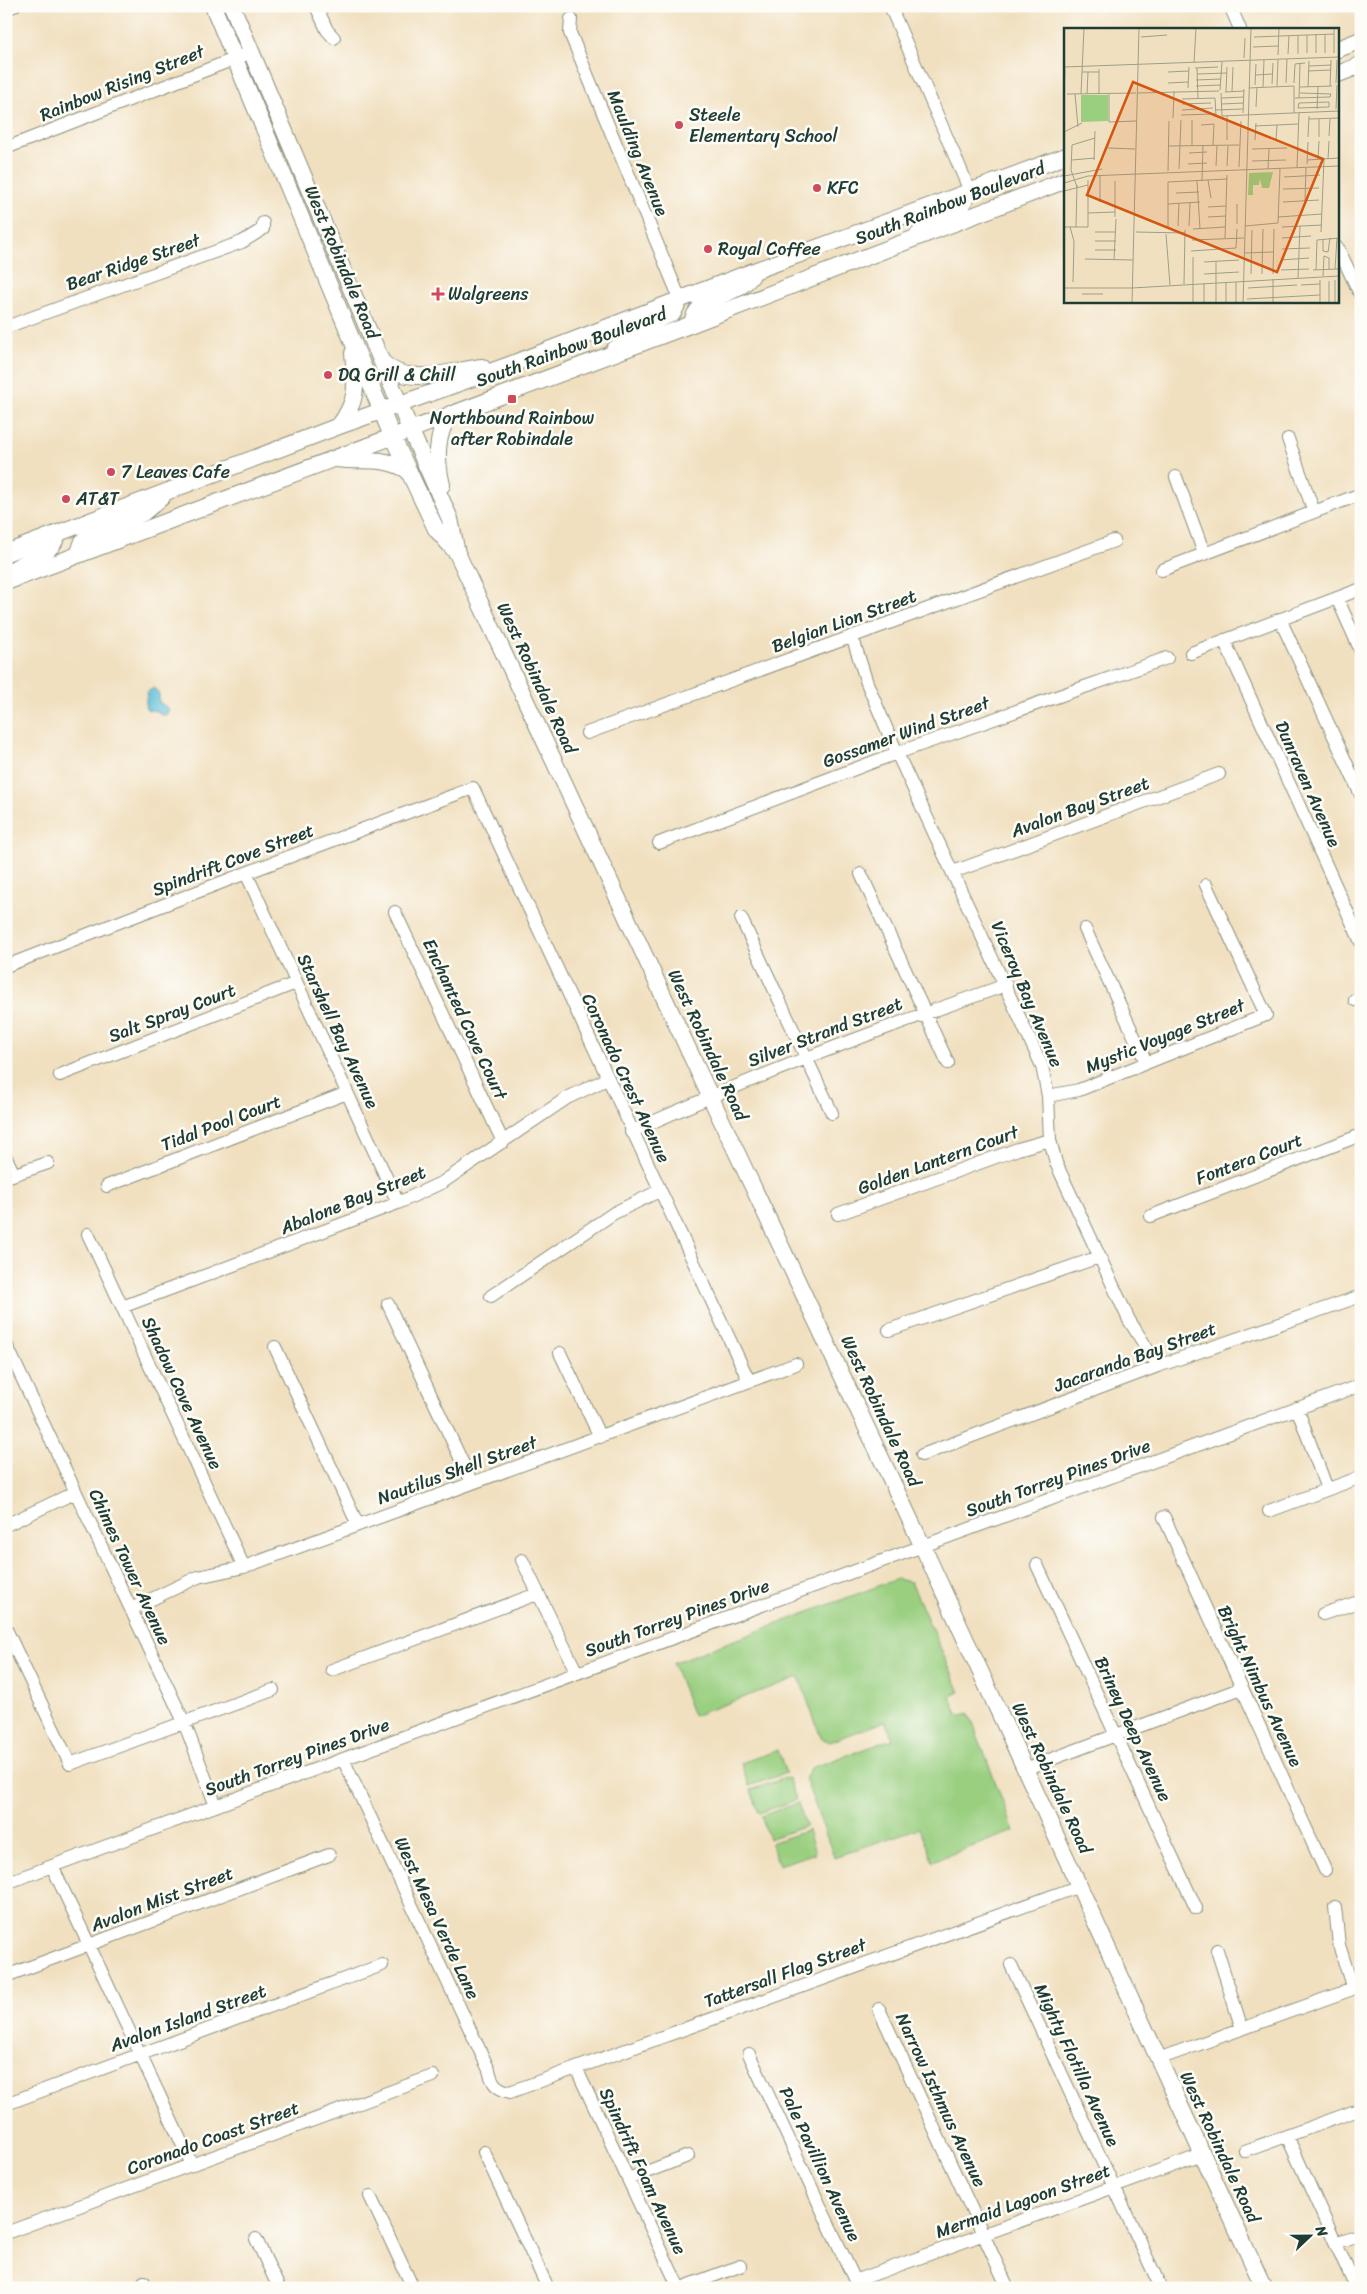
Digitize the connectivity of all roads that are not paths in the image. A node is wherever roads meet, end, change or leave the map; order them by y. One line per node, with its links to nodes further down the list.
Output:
1 (14, 6): 7 (street)
2 (212, 6): 12 (main road, West Robindale Road)
3 (232, 6): 11 (main road, West Robindale Road)
4 (316, 6): 10 (street)
5 (890, 6): 18 (street)
6 (1230, 6): 9 (street)
7 (6, 9)
8 (571, 19): 27 (street, Maulding Avenue)
9 (1240, 28)
10 (334, 38)
11 (252, 53): 12 (street, Rainbow Rising Street); 24 (main road, West Robindale Road)
12 (234, 58): 15 (street, Rainbow Rising Street); 20 (main road, West Robindale Road)
13 (1361, 65): 14 (main road)
14 (1340, 73)
15 (6, 148)
16 (1058, 159): 18 (main road, South Rainbow Boulevard); 19 (main road)
17 (1064, 181): 19 (main road, South Rainbow Boulevard)
18 (970, 190): 22 (main road); 25 (main road, South Rainbow Boulevard)
19 (1000, 206): 22 (main road, South Rainbow Boulevard)
20 (297, 207): 24 (main road); 30 (main road, West Robindale Road)
21 (264, 223): 29 (street, Bear Ridge Street)
22 (916, 238): 28 (main road, South Rainbow Boulevard)
23 (1340, 252): 26 (street)
24 (336, 256): 32 (main road, West Robindale Road)
25 (754, 271): 27 (main road, South Rainbow Boulevard); 28 (main road)
26 (1361, 296)
27 (680, 299): 31 (main road); 33 (main road, South Rainbow Boulevard)
28 (692, 324): 31 (main road, South Rainbow Boulevard)
29 (6, 327)
30 (352, 336): 35 (main road, West Robindale Road); 37 (main road)
31 (611, 354): 36 (main road, South Rainbow Boulevard)
32 (381, 361): 33 (main road); 34 (main road, West Robindale Road)
33 (512, 364): 34 (main road, South Rainbow Boulevard)
34 (400, 404): 35 (main road, South Rainbow Boulevard); 38 (main road, West Robindale Road)
35 (382, 411): 37 (main road, South Rainbow Boulevard); 39 (main road, West Robindale Road)
36 (450, 414): 38 (main road, South Rainbow Boulevard); 47 (main road)
37 (339, 426): 44 (main road, South Rainbow Boulevard)
38 (410, 429): 39 (main road, South Rainbow Boulevard); 47 (main road, West Robindale Road)
39 (392, 436): 41 (main road, South Rainbow Boulevard); 42 (main road, West Robindale Road)
40 (1288, 439): 46 (street)
41 (331, 458): 42 (main road); 53 (main road, South Rainbow Boulevard)
42 (409, 471): 51 (main road, West Robindale Road)
43 (1176, 477): 52 (street)
44 (169, 490): 48 (main road, South Rainbow Boulevard); 53 (main road)
45 (1361, 494): 46 (street)
46 (1314, 512): 52 (street)
47 (450, 518): 51 (main road, West Robindale Road)
48 (58, 534): 50 (main road, South Rainbow Boulevard); 55 (main road)
49 (1114, 541): 60 (street, Belgian Lion Street)
50 (6, 553)
51 (458, 553): 89 (main road, West Robindale Road)
52 (1204, 553): 54 (street)
53 (78, 555): 56 (main road, South Rainbow Boulevard)
54 (1162, 570)
55 (6, 574)
56 (6, 582)
57 (1361, 589): 58 (street)
58 (1337, 598): 59 (street); 62 (street)
59 (1280, 619): 61 (street); 69 (street)
60 (852, 636): 65 (street, Belgian Lion Street); 66 (street, Viceroy Bay Avenue)
61 (1224, 640): 63 (street); 78 (street, Dunraven Avenue)
62 (1361, 651)
63 (1191, 653)
64 (1167, 658): 66 (street, Gossamer Wind Street)
65 (587, 733)
66 (897, 752): 70 (street, Gossamer Wind Street); 71 (street, Viceroy Bay Avenue)
67 (1219, 774): 71 (street, Avalon Bay Street)
68 (473, 788): 72 (street, Spindrift Cove Street); 87 (street, Coronado Crest Avenue)
69 (1361, 795)
70 (658, 843)
71 (953, 872): 81 (street, Viceroy Bay Avenue)
72 (246, 873): 79 (street, Spindrift Cove Street); 80 (street, Starshell Bay Avenue)
73 (861, 874): 82 (street)
74 (1206, 885): 84 (street, Mystic Voyage Street)
75 (395, 912): 95 (street, Enchanted Cove Court)
76 (741, 918): 83 (street)
77 (1085, 929): 84 (street)
78 (1361, 942)
79 (6, 966)
80 (296, 983): 86 (street, Salt Spray Court); 88 (street, Starshell Bay Avenue)
81 (1006, 985): 82 (street, Silver Strand Street); 90 (street, Viceroy Bay Avenue)
82 (925, 1013): 83 (street, Silver Strand Street); 85 (street)
83 (806, 1058): 89 (street, Silver Strand Street); 91 (street)
84 (1146, 1062): 90 (street, Mystic Voyage Street)
85 (948, 1063)
86 (60, 1075)
87 (607, 1079): 92 (street, Coronado Crest Avenue); 95 (street, Abalone Bay Street)
88 (347, 1093): 99 (street, Tidal Pool Court); 101 (street, Starshell Bay Avenue)
89 (710, 1096): 92 (street, Silver Strand Street); 129 (main road, West Robindale Road)
90 (1048, 1096): 94 (street, Viceroy Bay Avenue)
91 (832, 1114)
92 (631, 1132): 100 (street, Coronado Crest Avenue)
93 (1361, 1135): 103 (street, Fontera Court)
94 (1050, 1140): 102 (street, Golden Lantern Court); 105 (street, Viceroy Bay Avenue)
95 (503, 1142): 101 (street, Abalone Bay Street)
96 (6, 1158): 98 (street)
97 (48, 1163): 98 (street)
98 (10, 1175)
99 (107, 1186)
100 (659, 1191): 106 (street); 116 (street, Coronado Crest Avenue)
101 (398, 1203): 109 (street, Abalone Bay Street)
102 (838, 1214)
103 (1150, 1216)
104 (88, 1234): 109 (street, Shadow Cove Avenue)
105 (1099, 1257): 110 (street); 115 (street, Viceroy Bay Avenue)
106 (491, 1296)
107 (1361, 1296): 115 (street, Jacaranda Bay Street)
108 (388, 1304): 122 (street)
109 (122, 1307): 132 (street, Shadow Cove Avenue)
110 (889, 1330)
111 (6, 1344): 124 (street, Chimes Tower Avenue)
112 (275, 1347): 128 (street)
113 (560, 1353): 119 (street)
114 (796, 1364): 116 (street, Nautilus Shell Street)
115 (1158, 1366): 120 (street, Jacaranda Bay Street)
116 (748, 1382): 119 (street, Nautilus Shell Street)
117 (1361, 1385): 118 (street, South Torrey Pines Drive)
118 (1297, 1408): 123 (street); 129 (street, South Torrey Pines Drive)
119 (600, 1436): 122 (street, Nautilus Shell Street)
120 (922, 1455)
121 (1361, 1477): 123 (street)
122 (472, 1484): 128 (street, Nautilus Shell Street)
123 (1327, 1489): 125 (street)
124 (76, 1492): 127 (street); 135 (street, Chimes Tower Avenue)
125 (1269, 1511)
126 (1164, 1516): 140 (street, Bright Nimbus Avenue)
127 (6, 1525)
128 (358, 1525): 132 (street, Nautilus Shell Street)
129 (923, 1546): 139 (street, South Torrey Pines Drive); 145 (main road, West Robindale Road)
130 (522, 1560): 133 (street)
131 (1038, 1565): 143 (street, Briney Deep Avenue)
132 (244, 1567): 135 (street, Nautilus Shell Street)
133 (537, 1594): 138 (street); 139 (street)
134 (1361, 1601): 136 (street)
135 (131, 1609): 142 (street, Chimes Tower Avenue)
136 (1323, 1614)
137 (6, 1629): 142 (street)
138 (332, 1670)
139 (577, 1673): 144 (street, South Torrey Pines Drive)
140 (1242, 1688): 143 (street); 149 (street, Bright Nimbus Avenue)
141 (273, 1690): 142 (street)
142 (184, 1722): 146 (street, Chimes Tower Avenue)
143 (1116, 1735): 145 (street); 153 (street, Briney Deep Avenue)
144 (343, 1758): 146 (street, South Torrey Pines Drive); 167 (street, West Mesa Verde Lane)
145 (1025, 1769): 151 (main road, West Robindale Road)
146 (216, 1806): 148 (street, South Torrey Pines Drive)
147 (330, 1855): 154 (street, Avalon Mist Street)
148 (52, 1866): 150 (street, South Torrey Pines Drive); 154 (street)
149 (1325, 1870)
150 (6, 1884)
151 (1080, 1886): 164 (main road, West Robindale Road); 165 (street, Tattersall Flag Street)
152 (1335, 1907): 159 (street)
153 (1196, 1908)
154 (87, 1946): 158 (street, Avalon Mist Street); 163 (street)
155 (1217, 1950): 161 (street)
156 (382, 1965): 163 (street, Avalon Island Street)
157 (1011, 1965): 177 (street, Mighty Flotilla Avenue)
158 (6, 1976)
159 (1357, 1987): 161 (street)
160 (879, 2010): 180 (street, Narrow Isthmus Avenue)
161 (1242, 2029): 164 (street)
162 (749, 2054): 185 (street, Pale Pavillion Avenue)
163 (140, 2055): 168 (street, Avalon Island Street); 175 (street)
164 (1158, 2059): 173 (main road, West Robindale Road)
165 (576, 2068): 167 (street, Tattersall Flag Street); 176 (street, Spindrift Foam Avenue)
166 (433, 2076): 175 (street, Coronado Coast Street)
167 (502, 2090)
168 (6, 2104)
169 (1361, 2108): 170 (street)
170 (1287, 2136): 171 (street); 183 (street)
171 (1245, 2151)
172 (484, 2152): 188 (street)
173 (1202, 2155): 177 (street, Mermaid Lagoon Street); 192 (main road, West Robindale Road)
174 (688, 2156): 176 (street)
175 (192, 2165): 179 (street, Coronado Coast Street)
176 (628, 2179): 189 (street, Spindrift Foam Avenue)
177 (1114, 2186): 180 (street, Mermaid Lagoon Street); 191 (street, Mighty Flotilla Avenue)
178 (370, 2196): 187 (street)
179 (6, 2233)
180 (984, 2234): 185 (street, Mermaid Lagoon Street); 190 (street, Narrow Isthmus Avenue)
181 (1361, 2234): 183 (street)
182 (256, 2239): 186 (street)
183 (1336, 2243): 193 (street)
184 (740, 2266): 189 (street)
185 (857, 2284)
186 (279, 2288)
187 (413, 2288)
188 (548, 2288)
189 (680, 2288)
190 (1008, 2288)
191 (1161, 2288)
192 (1264, 2288)
193 (1356, 2288)

